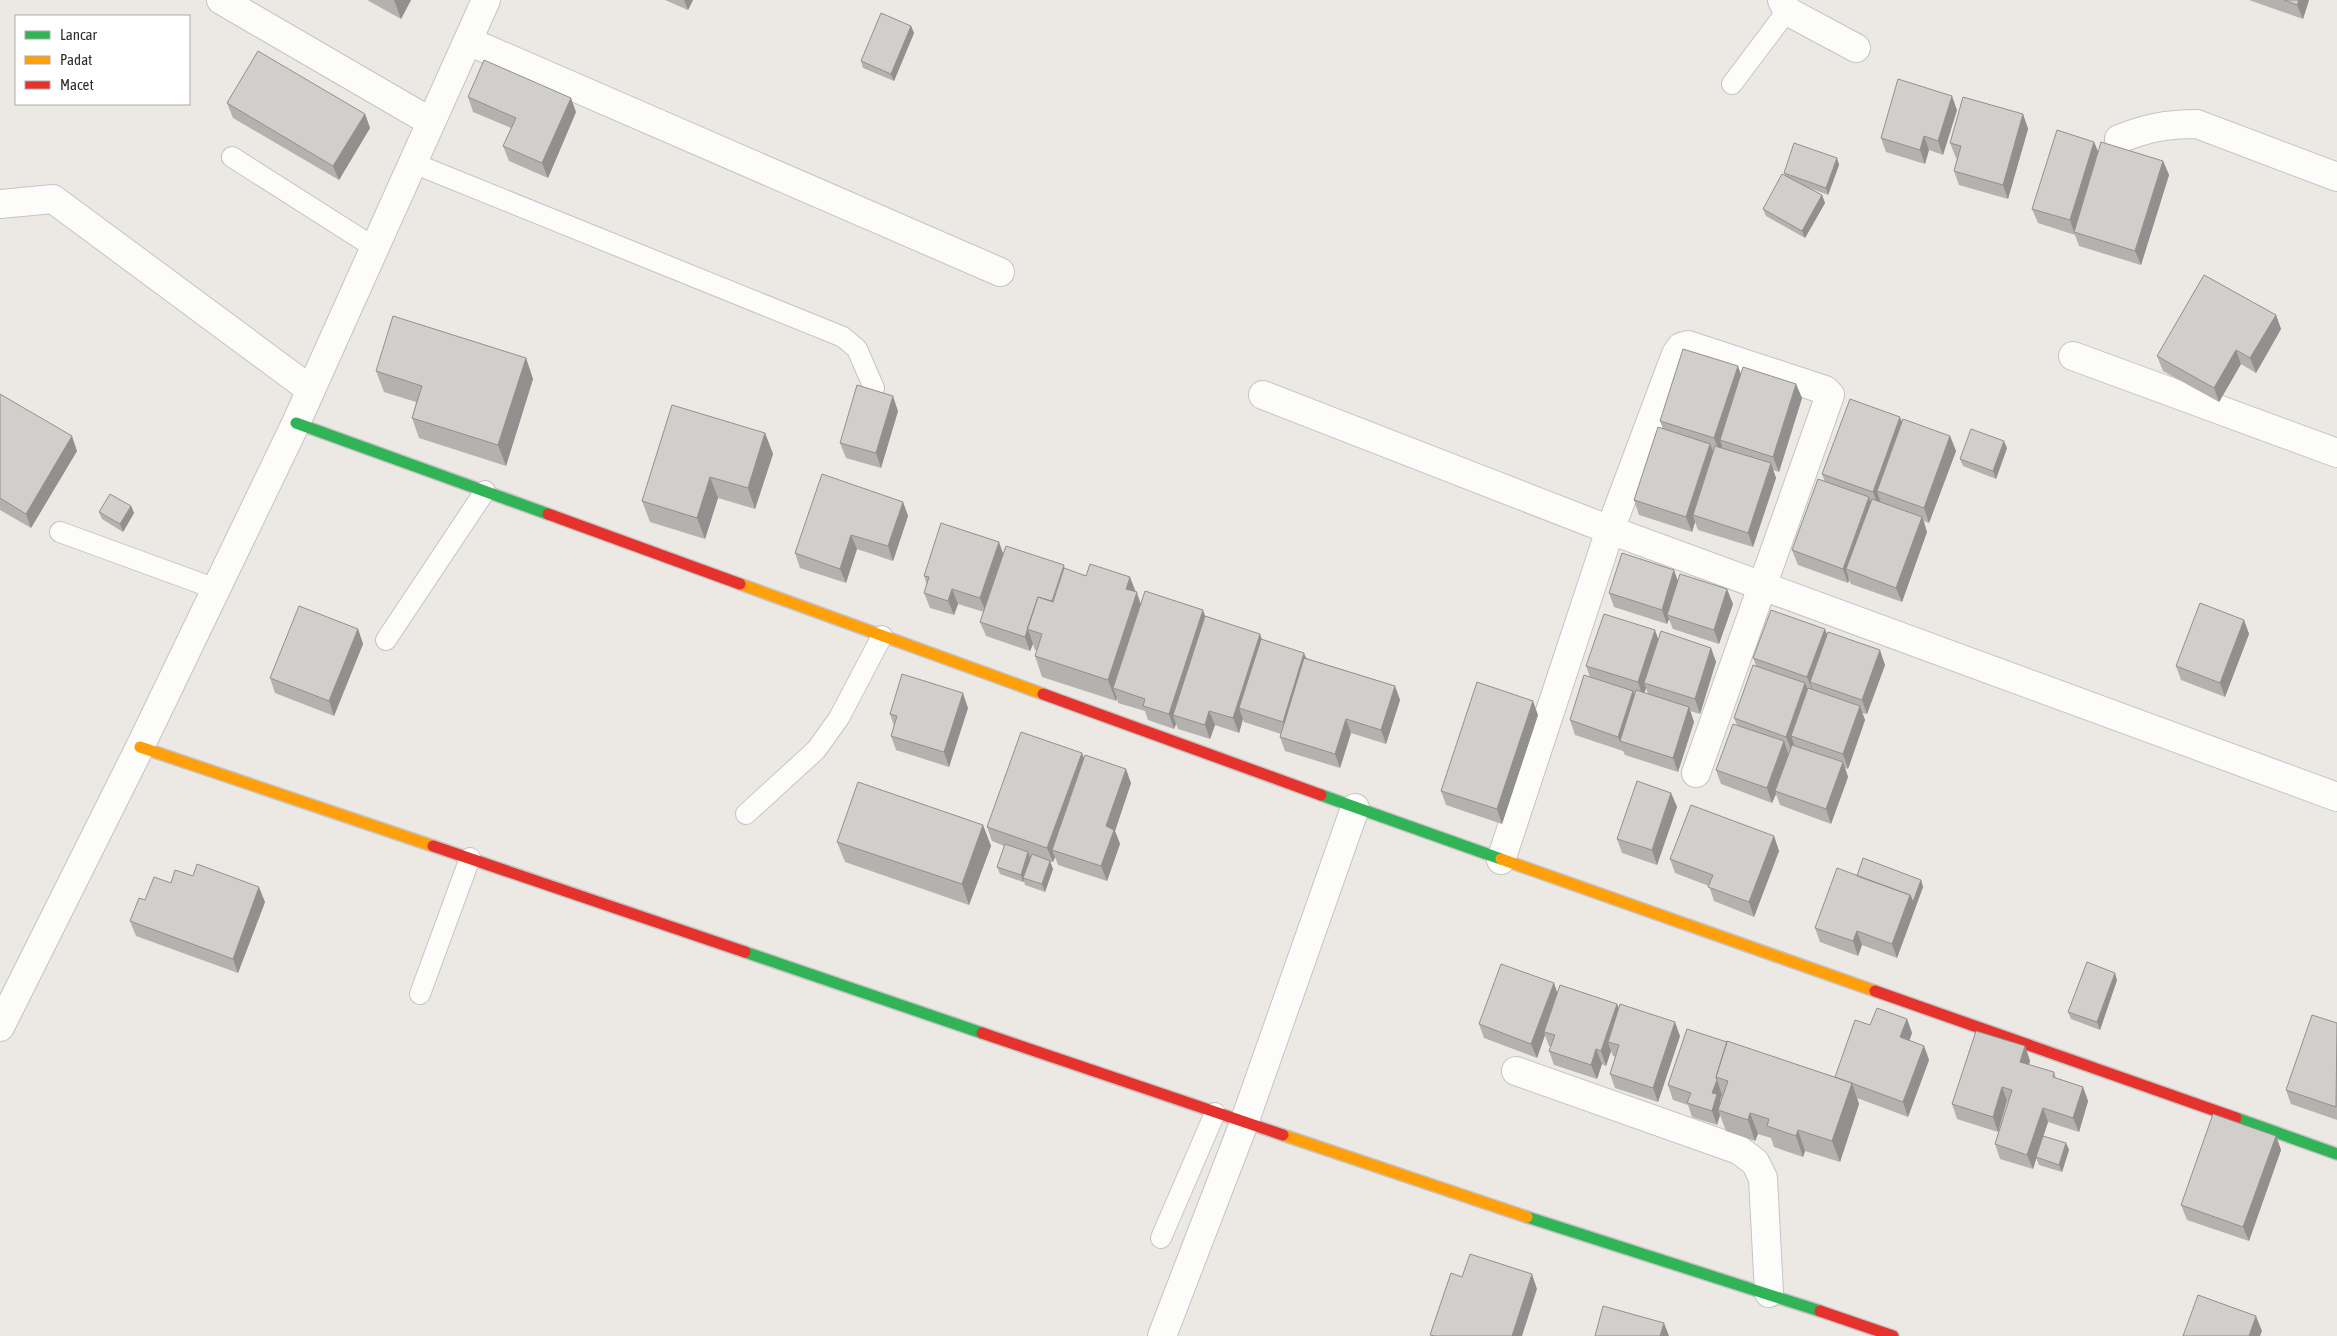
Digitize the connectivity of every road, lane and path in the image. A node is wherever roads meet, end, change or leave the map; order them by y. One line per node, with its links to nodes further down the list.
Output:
1 (221, 0): 7 (street)
2 (486, 0): 4 (street)
3 (1785, 6): 5 (street); 6 (lane)
4 (468, 41): 7 (street); 14 (street)
5 (1856, 48)
6 (1732, 84)
7 (431, 122): 10 (street)
8 (2119, 140): 11 (street)
9 (232, 157): 13 (lane)
10 (413, 163): 13 (street); 16 (lane)
11 (2337, 177)
12 (0, 204): 17 (street)
13 (375, 248): 17 (street)
14 (1000, 272)
15 (2073, 356): 20 (street)
16 (874, 388)
17 (310, 390): 19 (street)
18 (1263, 395): 22 (street)
19 (296, 423): 21 (street); 25 (street)
20 (2337, 452)
21 (486, 492): 26 (street); 27 (lane)
22 (1610, 530): 24 (street); 24 (street); 34 (street)
23 (60, 532): 25 (lane)
24 (1764, 584): 29 (street); 30 (street)
25 (216, 589): 28 (street)
26 (882, 636): 31 (street); 32 (lane)
27 (386, 640)
28 (140, 747): 33 (street); 36 (street)
29 (1696, 774)
30 (2337, 797)
31 (1355, 808): 34 (street); 39 (street)
32 (746, 814)
33 (470, 858): 35 (lane); 38 (street)
34 (1501, 860): 40 (street)
35 (420, 994)
36 (2, 1016)
37 (1516, 1071): 42 (street)
38 (1215, 1113): 39 (street); 41 (lane)
39 (1244, 1123): 42 (street); 43 (street)
40 (2337, 1154)
41 (1161, 1238)
42 (1769, 1293): 44 (street)
43 (1162, 1336)
44 (1893, 1336)

